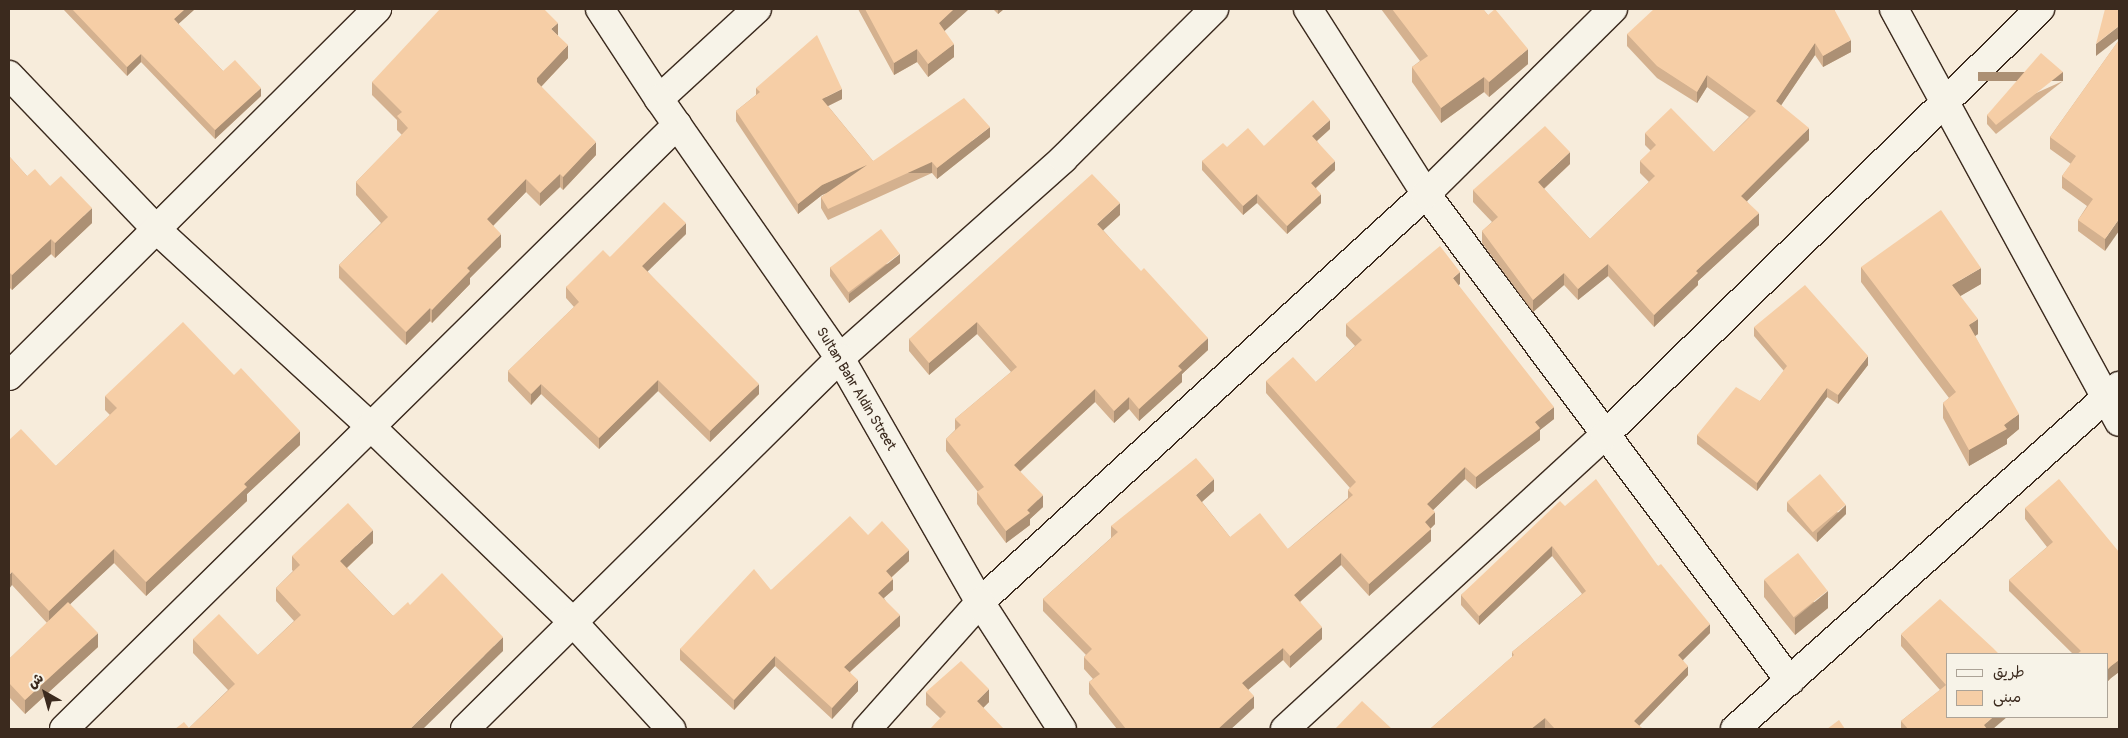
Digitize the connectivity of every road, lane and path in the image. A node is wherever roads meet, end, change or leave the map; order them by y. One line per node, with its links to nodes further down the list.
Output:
1 (377, 9): 14 (street)
2 (600, 9): 10 (street, Sultan Bahr Aldin Street)
3 (757, 9): 10 (street)
4 (1214, 9): 15 (street)
5 (1308, 9): 13 (street)
6 (1612, 9): 13 (street)
7 (1894, 9): 11 (street)
8 (2040, 9): 11 (street)
9 (9, 75): 14 (street)
10 (659, 99): 12 (street, Sultan Bahr Aldin Street)
11 (1945, 102): 17 (street); 20 (street)
12 (677, 125): 15 (street, Sultan Bahr Aldin Street); 19 (street)
13 (1426, 194): 20 (street); 21 (street)
14 (157, 230): 16 (street); 19 (street)
15 (840, 358): 21 (street, Sultan Bahr Aldin Street); 22 (street)
16 (9, 376)
17 (2113, 392): 18 (street); 23 (street)
18 (2119, 422)
19 (370, 426): 22 (street); 24 (street)
20 (1604, 435): 23 (street); 29 (street)
21 (980, 602): 27 (street); 28 (street, Sultan Bahr Aldin Street)
22 (572, 621): 25 (street); 26 (street)
23 (1790, 680): 30 (street)
24 (64, 729)
25 (465, 729)
26 (671, 729)
27 (867, 729)
28 (1062, 729)
29 (1285, 729)
30 (1735, 729)

